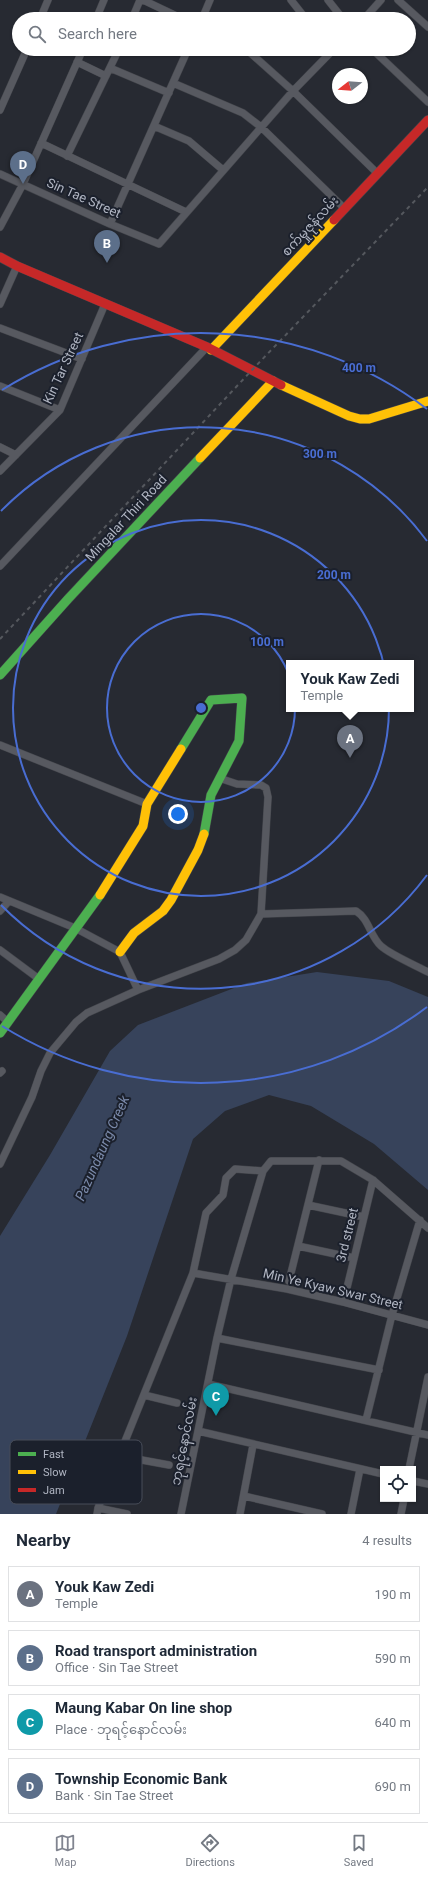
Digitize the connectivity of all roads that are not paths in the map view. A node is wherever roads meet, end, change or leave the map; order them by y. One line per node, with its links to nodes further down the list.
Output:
1 (48, 0): 9 (street)
2 (104, 0): 10 (street)
3 (142, 0): 11 (street); 12 (street)
4 (210, 0): 13 (street)
5 (291, 0): 14 (street)
6 (328, 0): 15 (street)
7 (381, 0): 16 (street)
8 (398, 0): 17 (street)
9 (43, 12)
10 (99, 12)
11 (136, 12)
12 (167, 12)
13 (205, 12)
14 (300, 12)
15 (337, 12)
16 (370, 12)
17 (411, 12)
18 (416, 16): 19 (street)
19 (428, 27)
20 (24, 56): 34 (street)
21 (80, 56): 27 (street)
22 (115, 56): 28 (street)
23 (185, 56): 30 (street)
24 (254, 56): 31 (street)
25 (326, 56): 31 (street)
26 (379, 56): 33 (street)
27 (77, 62): 29 (street); 38 (street)
28 (110, 68): 29 (street); 32 (street)
29 (106, 76): 39 (street)
30 (173, 83): 32 (street); 37 (street)
31 (293, 91): 37 (street); 41 (street)
32 (169, 93): 36 (street)
33 (428, 102)
34 (0, 110)
35 (428, 120): 41 (street, စက်မှုဇုန်လမ်း)
36 (154, 126): 40 (street); 44 (street)
37 (261, 127): 40 (street); 45 (street)
38 (41, 143): 39 (street); 43 (street)
39 (67, 156): 44 (street)
40 (223, 170): 46 (street)
41 (377, 173): 45 (street, စက်မှုဇုန်လမ်း)
42 (0, 174): 43 (street, Sin Tae Street)
43 (23, 184): 47 (street, Sin Tae Street); 48 (street)
44 (128, 185): 46 (street); 47 (street)
45 (344, 208): 54 (street, စက်မှုဇုန်လမ်း)
46 (186, 212): 47 (street, Sin Tae Street)
47 (110, 224)
48 (0, 227)
49 (0, 257): 50 (street)
50 (17, 266): 51 (street); 52 (street)
51 (0, 304)
52 (105, 304): 54 (street); 55 (street, Kin Tar Street)
53 (0, 328): 55 (street)
54 (209, 348): 56 (street); 63 (street)
55 (82, 359): 59 (street, Kin Tar Street)
56 (273, 381): 58 (street); 64 (street, Mingalar Thiri Road)
57 (0, 386): 59 (street)
58 (428, 401)
59 (60, 410): 61 (street, Kin Tar Street)
60 (0, 447): 61 (street)
61 (16, 454): 62 (street, Kin Tar Street)
62 (0, 471)
63 (0, 566)
64 (0, 675)
65 (0, 744): 67 (street)
66 (219, 778): 67 (street); 71 (street); 74 (street)
67 (147, 804): 72 (street)
68 (0, 898): 69 (street)
69 (9, 901): 70 (street); 72 (street)
70 (0, 910)
71 (261, 914): 75 (street); 77 (street)
72 (75, 928): 74 (street); 76 (street)
73 (0, 950): 76 (street)
74 (120, 952): 77 (street)
75 (428, 972)
76 (39, 979): 79 (street)
77 (138, 990): 82 (street)
78 (0, 1015): 79 (street)
79 (8, 1022): 80 (street)
80 (0, 1033)
81 (319, 1160): 83 (street); 84 (street); 85 (street)
82 (0, 1164)
83 (263, 1171): 91 (street); 92 (street, ဘုရင့်နောင်လမ်း)
84 (373, 1180): 86 (street, 3rd street); 87 (street)
85 (308, 1205): 86 (street); 89 (street)
86 (364, 1217): 90 (street, 3rd street)
87 (420, 1220): 88 (street); 95 (street)
88 (428, 1228)
89 (298, 1246): 90 (street); 93 (street)
90 (354, 1258): 94 (street, 3rd street)
91 (193, 1274): 92 (street, Min Ye Kyaw Swar Street); 101 (street)
92 (231, 1279): 95 (street, Min Ye Kyaw Swar Street); 97 (street, ဘုရင့်နောင်လမ်း)
93 (290, 1281)
94 (345, 1296)
95 (392, 1315): 96 (street, Min Ye Kyaw Swar Street); 98 (street)
96 (428, 1325)
97 (217, 1338): 98 (street); 100 (street, ဘုရင့်နောင်လမ်း)
98 (379, 1370): 103 (street)
99 (428, 1377): 105 (street)
100 (208, 1384): 103 (street); 104 (street, ဘုရင့်နောင်လမ်း)
101 (144, 1395): 102 (street); 107 (street)
102 (177, 1402)
103 (366, 1420): 105 (street)
104 (198, 1431): 108 (street); 120 (street, ဘုရင့်နောင်လမ်း)
105 (416, 1432): 106 (street); 111 (street)
106 (428, 1435)
107 (126, 1440)
108 (253, 1445): 112 (street); 116 (street)
109 (142, 1460): 110 (street)
110 (169, 1465)
111 (410, 1466)
112 (360, 1469): 113 (street); 123 (street)
113 (380, 1473)
114 (416, 1482): 115 (street)
115 (428, 1484)
116 (244, 1496): 121 (street); 122 (street)
117 (403, 1502): 124 (street)
118 (97, 1511): 119 (street)
119 (127, 1514)
120 (181, 1514)
121 (240, 1514)
122 (322, 1514)
123 (351, 1514)
124 (401, 1514)

